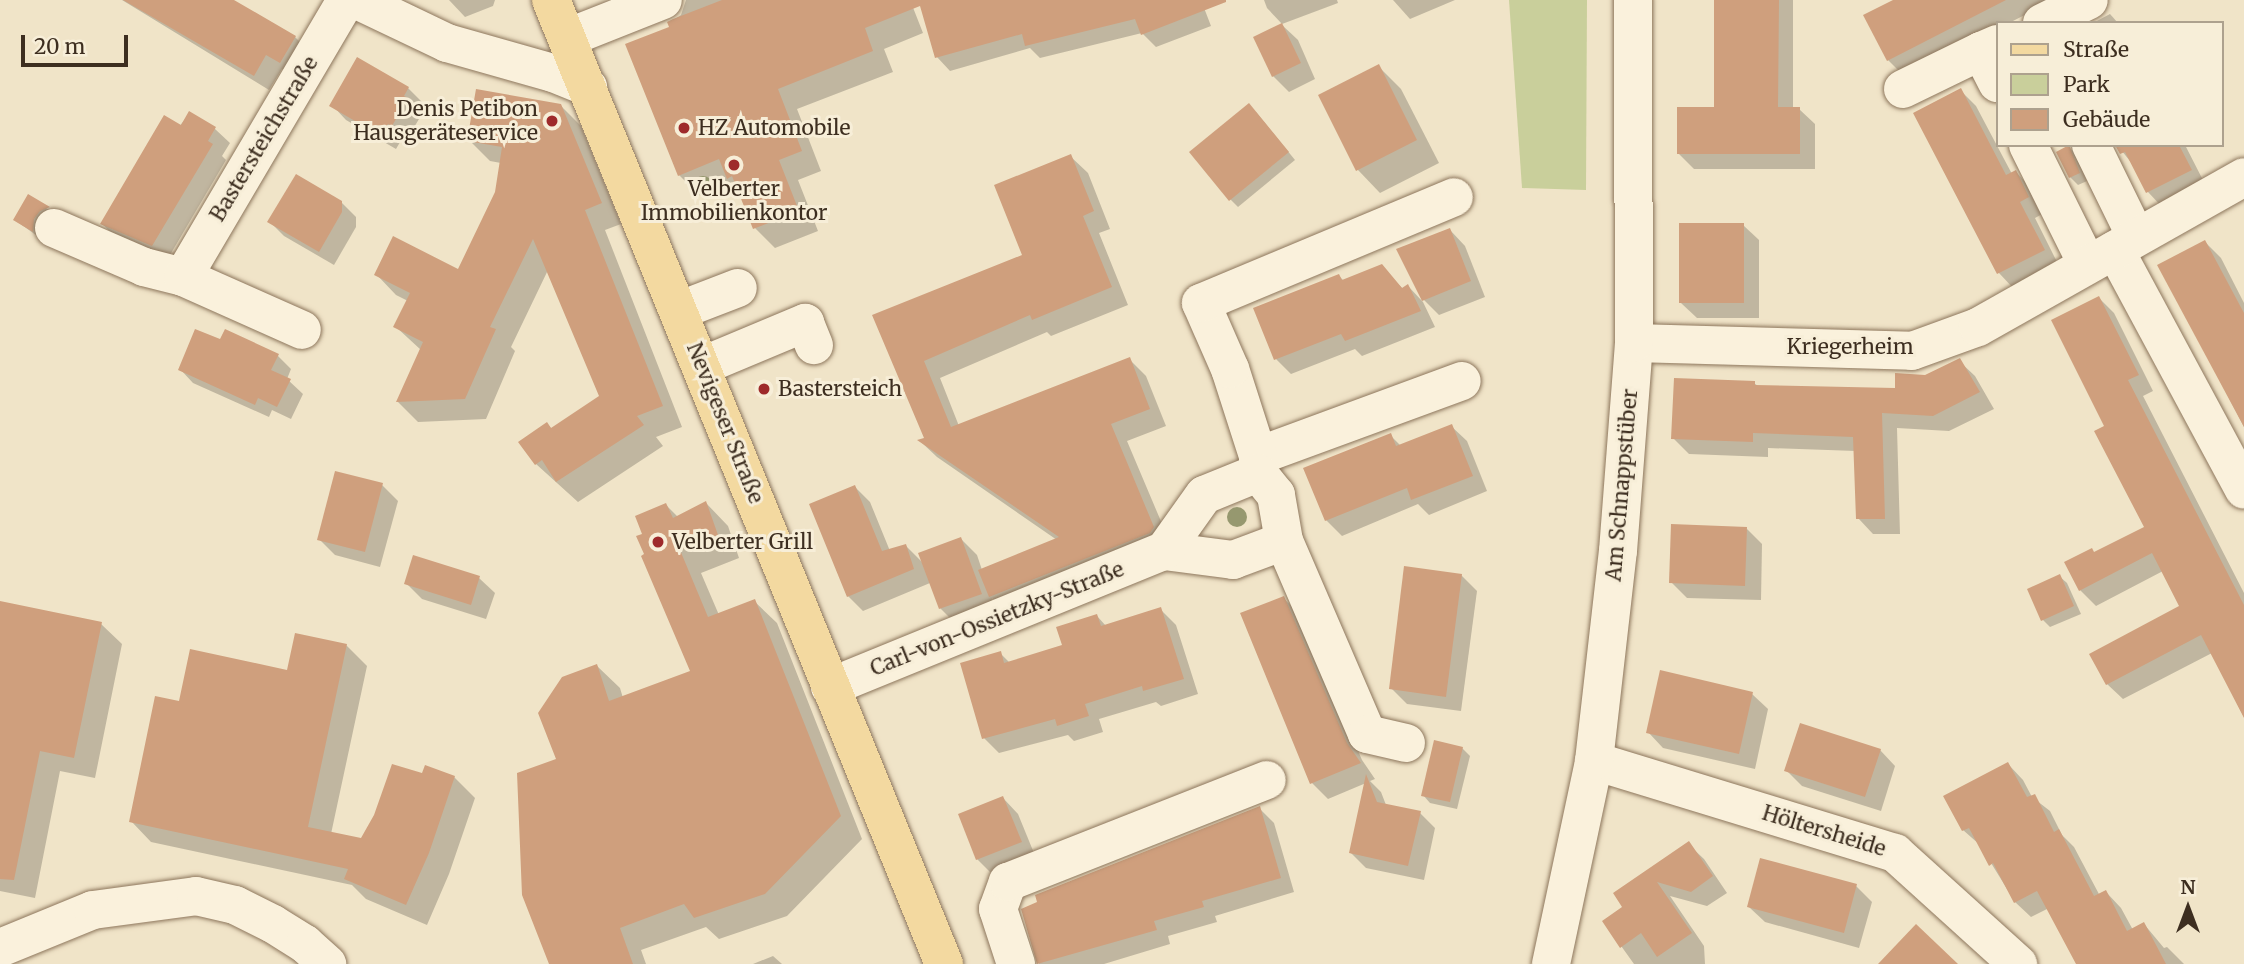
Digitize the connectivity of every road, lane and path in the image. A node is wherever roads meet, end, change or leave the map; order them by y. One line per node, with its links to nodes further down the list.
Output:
1 (346, 0): 18 (street, Bastersteichstraße)
2 (358, 0): 10 (street)
3 (551, 0): 8 (main road, Nevigeser Straße)
4 (663, 0): 8 (street)
5 (1633, 0): 22 (street, Am Schnappstüber)
6 (2089, 0): 7 (street)
7 (2046, 21)
8 (568, 38): 10 (main road, Nevigeser Straße)
9 (1992, 59): 11 (street)
10 (588, 87): 20 (main road, Nevigeser Straße)
11 (1903, 89)
12 (2030, 147): 17 (street)
13 (2091, 147): 17 (street)
14 (2244, 177): 17 (street, Kriegerheim)
15 (1454, 197): 26 (street)
16 (54, 228): 18 (street)
17 (2113, 250): 22 (street, Kriegerheim); 27 (street)
18 (183, 277): 21 (street)
19 (738, 289): 20 (street)
20 (678, 311): 24 (main road, Nevigeser Straße)
21 (302, 330)
22 (1633, 343): 32 (street, Am Schnappstüber)
23 (814, 345): 24 (street)
24 (702, 366): 30 (main road, Nevigeser Straße)
25 (1462, 381): 26 (street)
26 (1258, 464): 28 (street); 29 (street)
27 (2244, 490)
28 (1284, 541): 29 (street, Carl-von-Ossietzky-Straße); 31 (street)
29 (1164, 551): 30 (street, Carl-von-Ossietzky-Straße)
30 (830, 687): 36 (main road, Nevigeser Straße)
31 (1406, 743)
32 (1594, 761): 38 (street, Am Schnappstüber); 39 (street, Höltersheide)
33 (1267, 780): 37 (street)
34 (0, 948): 35 (street)
35 (327, 964)
36 (944, 964)
37 (1016, 964)
38 (1551, 964)
39 (2018, 964)

